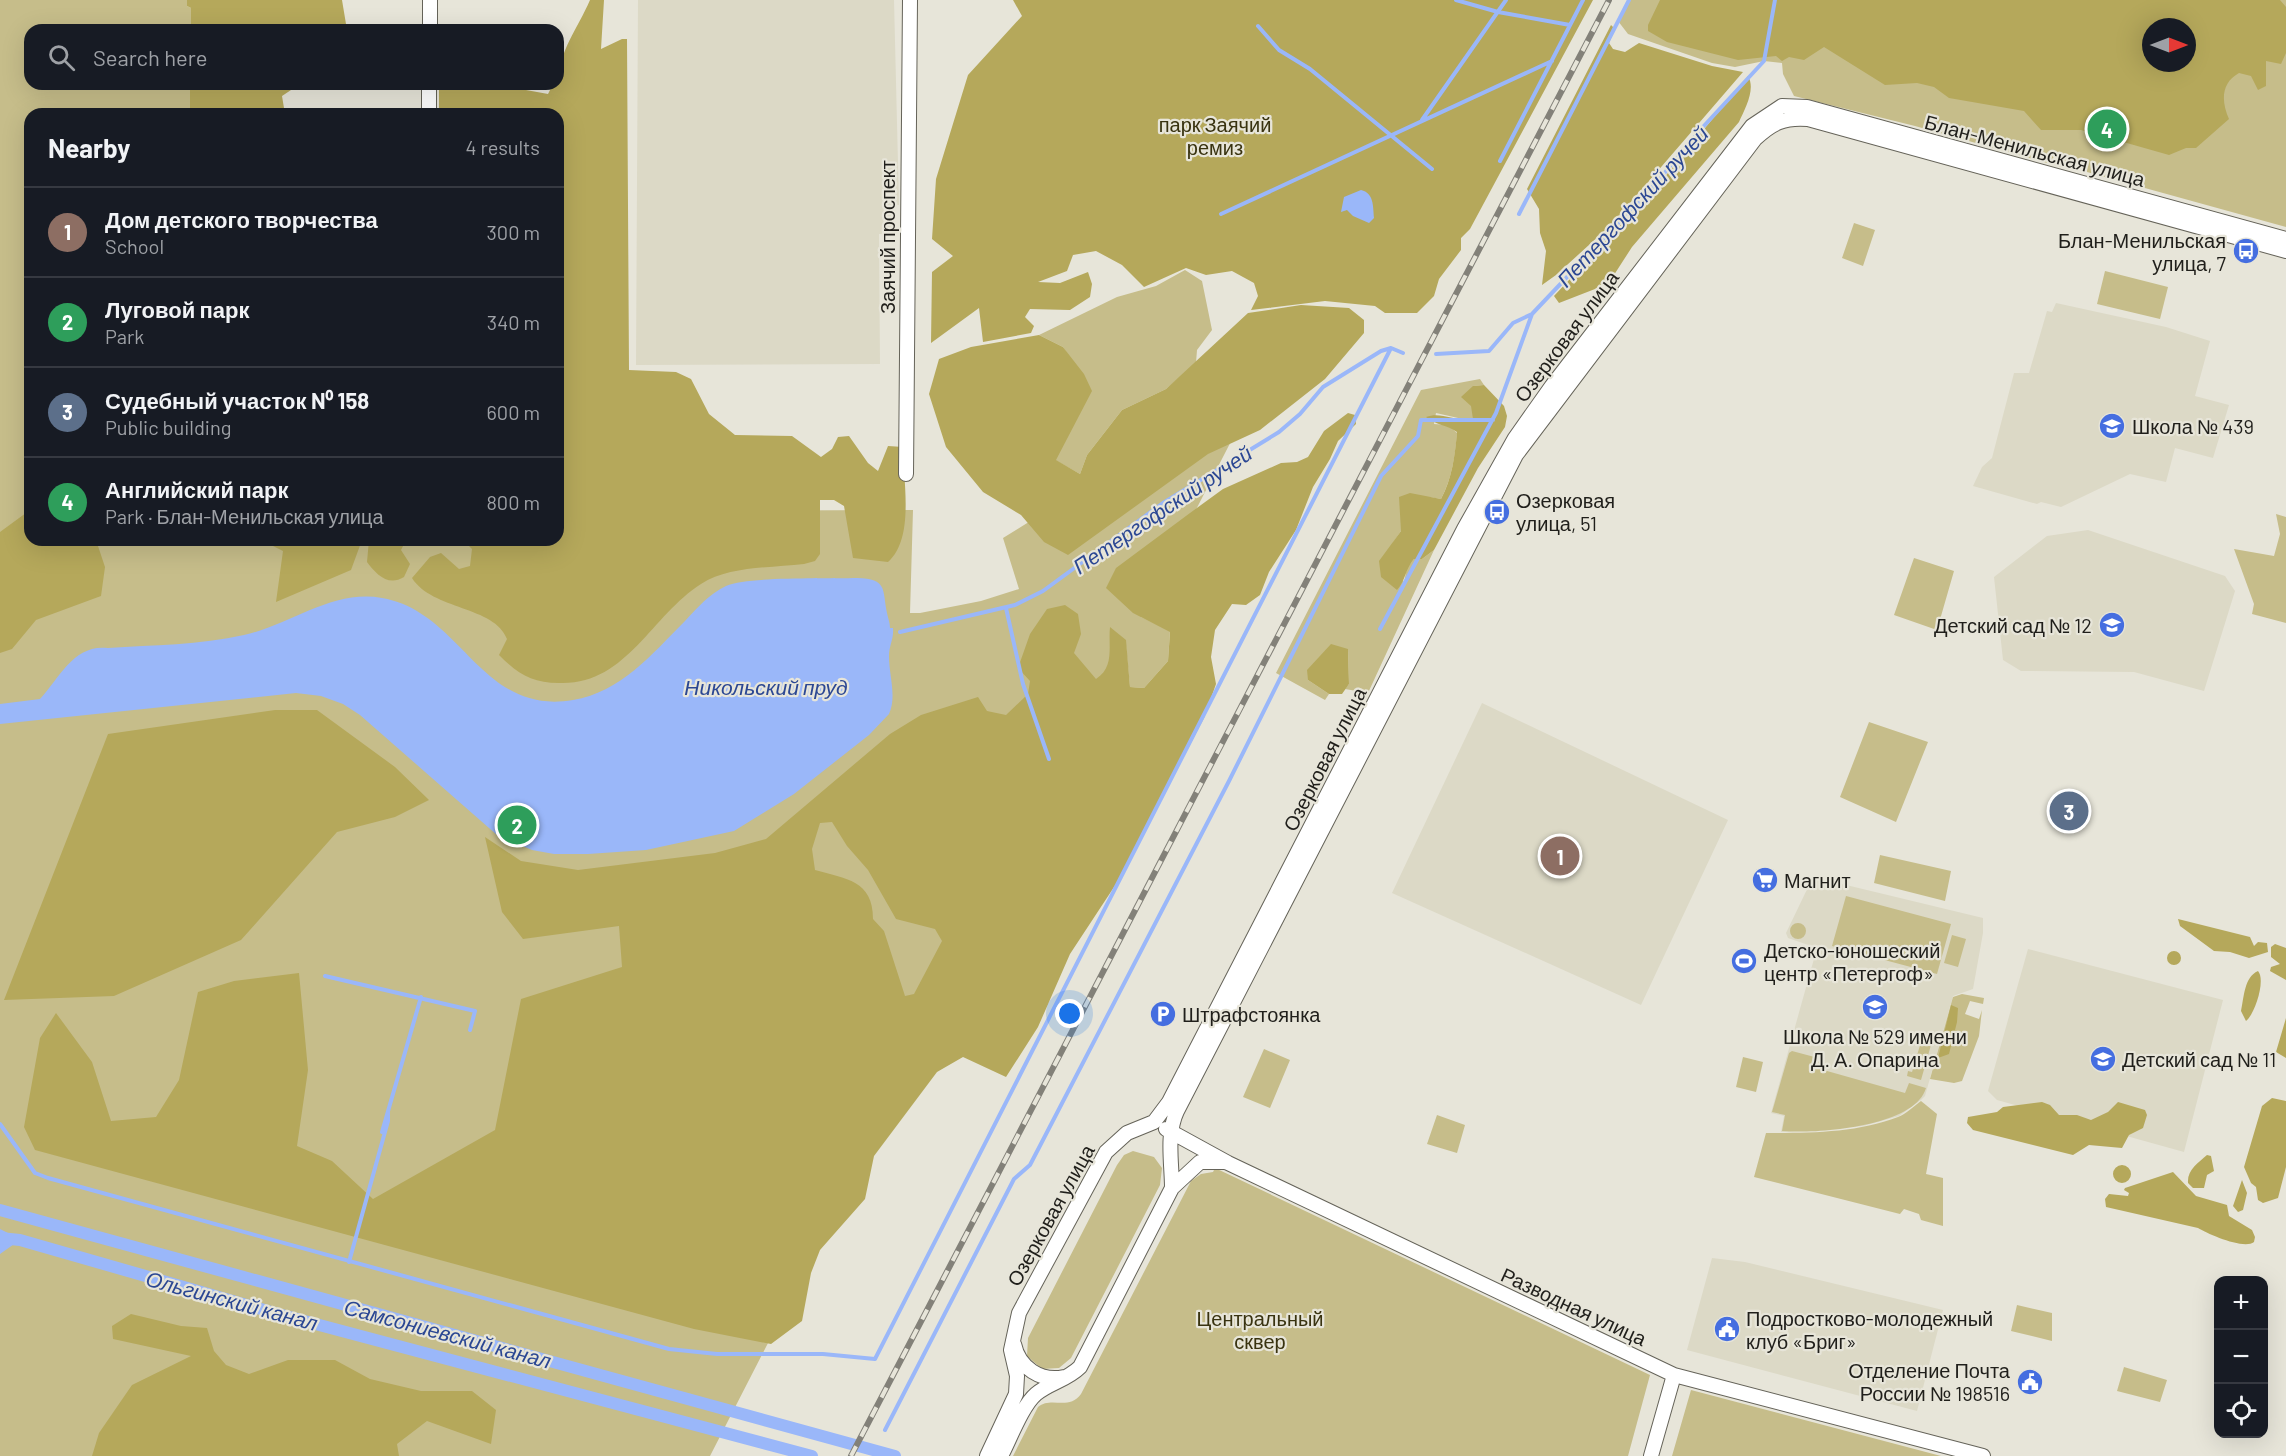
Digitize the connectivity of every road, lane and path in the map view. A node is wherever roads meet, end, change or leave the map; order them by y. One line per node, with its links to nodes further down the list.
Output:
1 (430, 0): 3 (street)
2 (910, 0): 9 (street, Заячий проспект)
3 (430, 24)
4 (429, 90): 5 (street)
5 (429, 108)
6 (1775, 116): 7 (street, Блан-Менильская улица); 8 (street, Блан-Менильская улица); 10 (street, Озерковая улица); 11 (street, Озерковая улица)
7 (2286, 239)
8 (2286, 251)
9 (906, 474)
10 (1154, 1122): 11 (street, Разводная улица); 14 (street, Озерковая улица)
11 (1172, 1131): 12 (street, Разводная улица); 13 (street, Озерковая улица)
12 (1228, 1163): 13 (street, Озерковая улица); 15 (street, Разводная улица)
13 (1172, 1188): 16 (street, Озерковая улица)
14 (1012, 1336): 16 (street); 17 (street, Озерковая улица)
15 (1674, 1375): 19 (street); 20 (street, Разводная улица)
16 (1071, 1376): 18 (street, Озерковая улица)
17 (987, 1456)
18 (1001, 1456)
19 (1651, 1456)
20 (1983, 1456)

